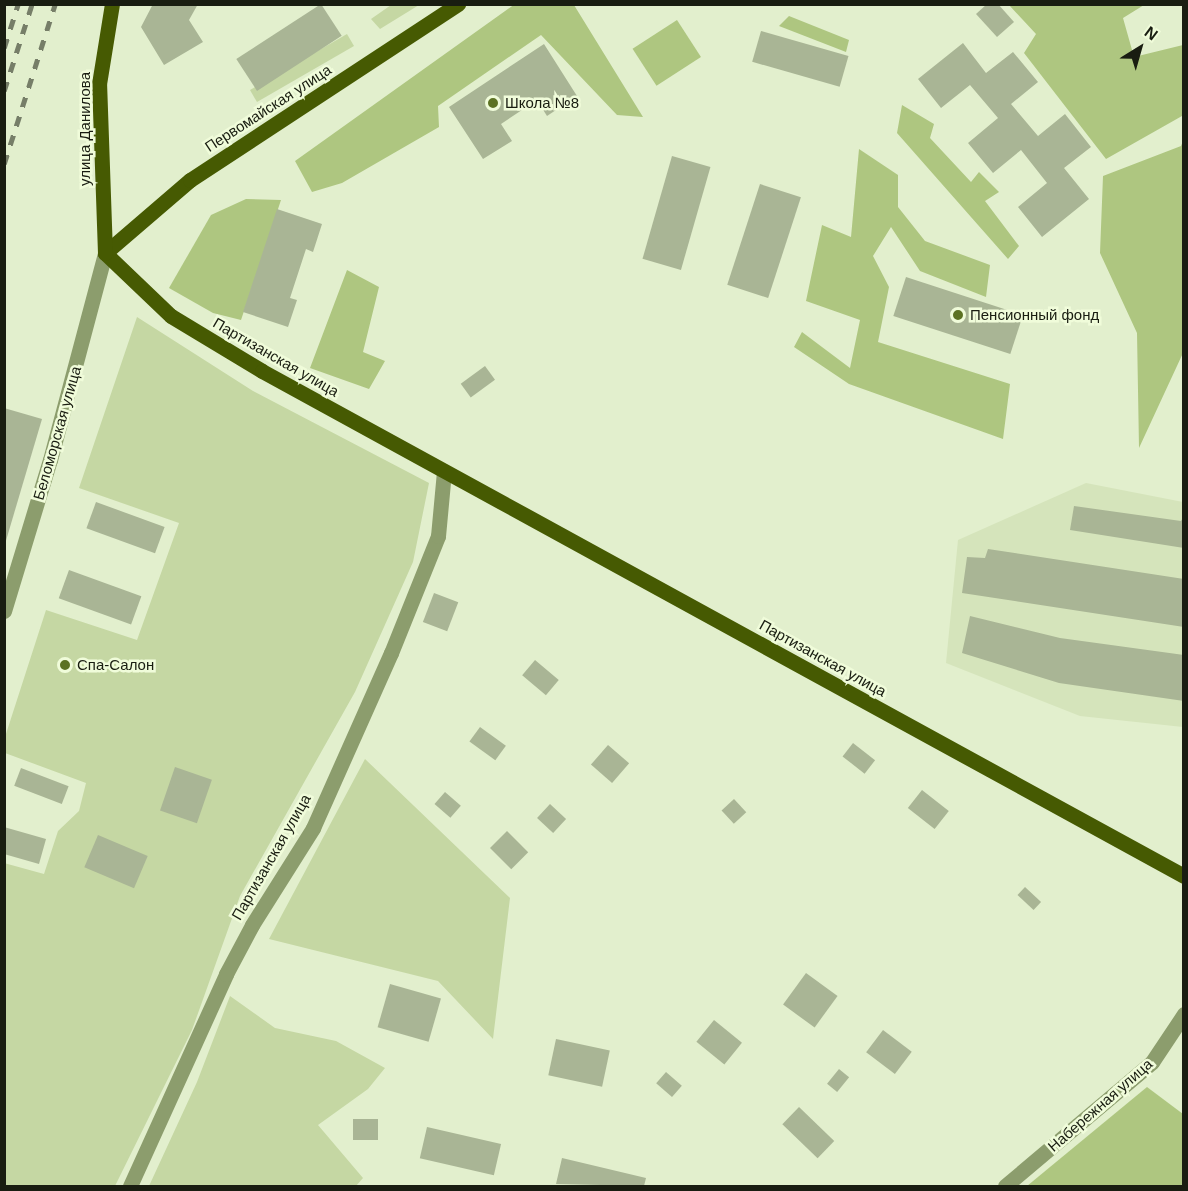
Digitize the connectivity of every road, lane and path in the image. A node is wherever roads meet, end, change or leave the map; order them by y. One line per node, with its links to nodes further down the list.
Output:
1 (112, 4): 3 (main road, улица Данилова)
2 (458, 4): 3 (main road, Первомайская улица)
3 (105, 253): 4 (main road, Партизанская улица); 5 (street, Беломорская улица)
4 (444, 471): 6 (main road, Партизанская улица); 8 (street, Партизанская улица)
5 (4, 611)
6 (1184, 876)
7 (1184, 1014): 9 (street, Набережная улица)
8 (130, 1186)
9 (1005, 1186)

